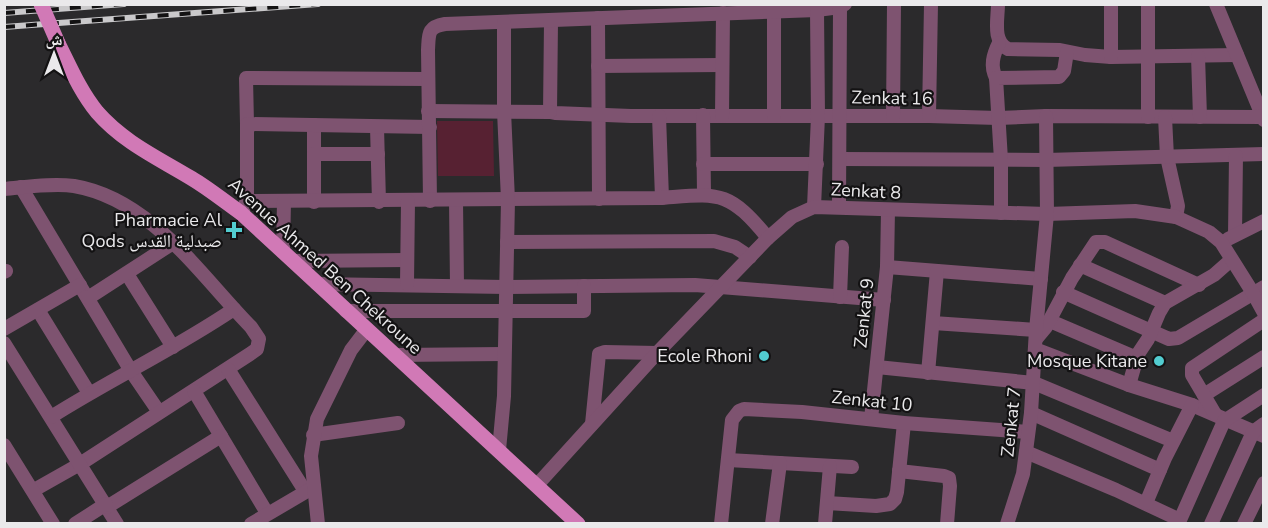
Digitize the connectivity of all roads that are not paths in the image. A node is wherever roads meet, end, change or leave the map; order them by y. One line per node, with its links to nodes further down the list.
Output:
1 (41, 4): 70 (main road, Avenue Ahmed Ben Chekroune, bridge)
2 (894, 4): 35 (street)
3 (931, 4): 36 (street)
4 (998, 4): 15 (street)
5 (1111, 4): 19 (street)
6 (1148, 4): 20 (street)
7 (1216, 4): 17 (street)
8 (843, 6): 9 (street); 30 (street)
9 (817, 10): 10 (street); 34 (street)
10 (774, 12): 11 (street); 33 (street)
11 (723, 13): 12 (street); 21 (street)
12 (598, 18): 14 (street); 22 (street)
13 (504, 22): 14 (street); 24 (street); 26 (street)
14 (551, 22): 27 (street)
15 (999, 43): 16 (street); 23 (street)
16 (1067, 52): 19 (street); 23 (street)
17 (1237, 55): 18 (street); 42 (street)
18 (1198, 56): 20 (street); 40 (street)
19 (1111, 57): 20 (street)
20 (1149, 57): 38 (street)
21 (722, 65): 22 (street); 32 (street)
22 (598, 66): 28 (street)
23 (996, 78): 41 (street)
24 (428, 79): 25 (street); 43 (street)
25 (428, 111): 26 (street, Zenkat 16); 46 (street)
26 (504, 111): 27 (street, Zenkat 16); 62 (street)
27 (550, 112): 28 (street, Zenkat 16)
28 (598, 115): 31 (street, Zenkat 16); 61 (street)
29 (703, 115): 31 (street, Zenkat 16); 32 (street, Zenkat 16); 55 (street)
30 (839, 115): 34 (street, Zenkat 16); 35 (street, Zenkat 16); 52 (street)
31 (659, 116): 60 (street)
32 (722, 116): 33 (street, Zenkat 16)
33 (774, 116): 34 (street, Zenkat 16)
34 (818, 116): 56 (street)
35 (893, 116): 36 (street, Zenkat 16)
36 (929, 116): 41 (street, Zenkat 16)
37 (1046, 116): 38 (street, Zenkat 16); 41 (street, Zenkat 16); 54 (street, Zenkat 7)
38 (1148, 117): 39 (street, Zenkat 16)
39 (1165, 117): 40 (street, Zenkat 16); 51 (street)
40 (1200, 117): 42 (street, Zenkat 16)
41 (998, 118): 53 (street)
42 (1263, 118)
43 (247, 124): 44 (street); 70 (street)
44 (314, 125): 45 (street); 47 (street)
45 (377, 127): 46 (street); 48 (street)
46 (430, 127): 65 (street)
47 (314, 154): 48 (street); 67 (street)
48 (378, 154): 68 (street)
49 (1263, 154): 50 (street)
50 (1236, 156): 51 (street); 77 (street)
51 (1167, 157): 54 (street); 75 (street)
52 (840, 159): 53 (street); 69 (street)
53 (1001, 160): 54 (street); 73 (street)
54 (1046, 160): 74 (street, Zenkat 7)
55 (703, 164): 56 (street); 59 (street)
56 (817, 164): 71 (street)
57 (21, 188): 58 (street); 81 (street); 94 (street)
58 (4, 189)
59 (704, 194): 60 (street); 78 (street)
60 (662, 198): 61 (street)
61 (599, 199): 62 (street)
62 (508, 200): 66 (street); 79 (street)
63 (284, 201): 67 (street); 70 (street); 83 (street)
64 (408, 201): 65 (street); 68 (street); 85 (street)
65 (430, 201): 66 (street)
66 (456, 201): 95 (street)
67 (314, 202): 68 (street)
68 (379, 202)
69 (839, 206): 71 (street, Zenkat 8); 72 (street, Zenkat 8)
70 (244, 207): 83 (main road, Avenue Ahmed Ben Chekroune)
71 (814, 207): 78 (street, Zenkat 8)
72 (888, 210): 73 (street, Zenkat 8); 88 (street, Zenkat 9)
73 (1001, 213): 74 (street, Zenkat 8)
74 (1047, 214): 75 (street, Zenkat 8); 91 (street, Zenkat 7)
75 (1176, 216): 80 (street, Zenkat 8)
76 (1263, 221): 77 (street)
77 (1235, 235): 80 (street)
78 (768, 238): 84 (street, Zenkat 8)
79 (507, 242): 84 (street); 98 (street)
80 (1221, 242): 86 (street, Zenkat 8)
81 (173, 243): 90 (street); 106 (street)
82 (842, 247): 102 (street)
83 (288, 257): 85 (street); 92 (main road, Avenue Ahmed Ben Chekroune)
84 (750, 257): 99 (street, Zenkat 8)
85 (407, 260): 93 (street)
86 (1231, 260): 96 (street); 100 (street, Zenkat 8)
87 (1080, 265): 96 (street); 101 (street); 105 (street)
88 (887, 267): 89 (street); 104 (street, Zenkat 9)
89 (937, 271): 91 (street); 113 (street)
90 (127, 274): 103 (street); 119 (street)
91 (1041, 279): 117 (street, Zenkat 7)
92 (317, 284): 93 (street); 108 (main road, Avenue Ahmed Ben Chekroune)
93 (407, 284): 95 (street)
94 (80, 285): 103 (street); 107 (street)
95 (457, 285): 98 (street)
96 (1199, 285): 105 (street)
97 (584, 286): 98 (street); 99 (street); 109 (street)
98 (506, 287): 109 (street)
99 (722, 287): 102 (street); 120 (street, Zenkat 8)
100 (1258, 290): 110 (street, Zenkat 8); 116 (street)
101 (1063, 292): 112 (street); 116 (street)
102 (840, 297): 104 (street)
103 (88, 298): 127 (street)
104 (884, 300): 125 (street, Zenkat 9)
105 (1165, 303): 116 (street)
106 (234, 309): 119 (street); 126 (street)
107 (38, 310): 115 (street); 132 (street)
108 (346, 311): 109 (street); 114 (main road, Avenue Ahmed Ben Chekroune)
109 (505, 311): 121 (street)
110 (1263, 313)
111 (1263, 320): 133 (street)
112 (1050, 321): 117 (street); 124 (street)
113 (933, 323): 117 (street); 128 (street)
114 (367, 329): 122 (main road, Avenue Ahmed Ben Chekroune); 146 (street)
115 (4, 330)
116 (1152, 331): 124 (street)
117 (1036, 339): 129 (street, Zenkat 7); 130 (street)
118 (4, 342): 138 (street)
119 (173, 347): 127 (street)
120 (657, 353): 143 (street, Zenkat 8); 143 (street)
121 (504, 354): 122 (street); 150 (street)
122 (394, 355): 150 (main road, Avenue Ahmed Ben Chekroune)
123 (1263, 357): 133 (street)
124 (1134, 360): 130 (street)
125 (877, 368): 128 (street); 140 (street, Zenkat 9)
126 (228, 369): 131 (street); 161 (street)
127 (131, 371): 132 (street); 136 (street)
128 (928, 373): 129 (street)
129 (1034, 383): 137 (street, Zenkat 7); 148 (street)
130 (1129, 385): 135 (street)
131 (194, 391): 136 (street); 147 (street)
132 (89, 393): 138 (street)
133 (1204, 395): 139 (street)
134 (1263, 395): 139 (street)
135 (1192, 405): 139 (street); 148 (street)
136 (159, 412): 154 (street)
137 (1031, 413): 145 (street, Zenkat 7); 157 (street)
138 (51, 417): 154 (street)
139 (1220, 417): 144 (street); 167 (street)
140 (871, 419): 142 (street, Zenkat 10); 152 (street, Zenkat 10)
141 (398, 423): 146 (street)
142 (904, 423): 145 (street, Zenkat 10); 158 (street)
143 (592, 424): 160 (street, Zenkat 8)
144 (1260, 431): 179 (street)
145 (1028, 432): 151 (street, Zenkat 7)
146 (313, 435): 161 (street)
147 (220, 436): 165 (street); 166 (street)
148 (1173, 441): 157 (street)
149 (4, 445): 162 (street)
150 (499, 450): 160 (main road, Avenue Ahmed Ben Chekroune)
151 (1026, 452): 164 (street); 178 (street, Zenkat 7)
152 (728, 460): 153 (street); 174 (street)
153 (780, 463): 155 (street); 175 (street)
154 (80, 464): 162 (street); 165 (street)
155 (830, 466): 156 (street); 163 (street)
156 (852, 467)
157 (1160, 470): 164 (street)
158 (899, 471): 163 (street); 177 (street)
159 (1263, 483): 180 (street)
160 (537, 485): 173 (main road, Avenue Ahmed Ben Chekroune)
161 (309, 489): 166 (street); 172 (street)
162 (34, 490): 168 (street)
163 (827, 502): 176 (street)
164 (1146, 503): 167 (street)
165 (106, 506): 169 (street); 170 (street)
166 (267, 513): 171 (street)
167 (1181, 522)
168 (53, 524)
169 (75, 524)
170 (117, 524)
171 (251, 524)
172 (318, 524)
173 (578, 524)
174 (721, 524)
175 (772, 524)
176 (825, 524)
177 (947, 524)
178 (1007, 524)
179 (1211, 524)
180 (1244, 524)

